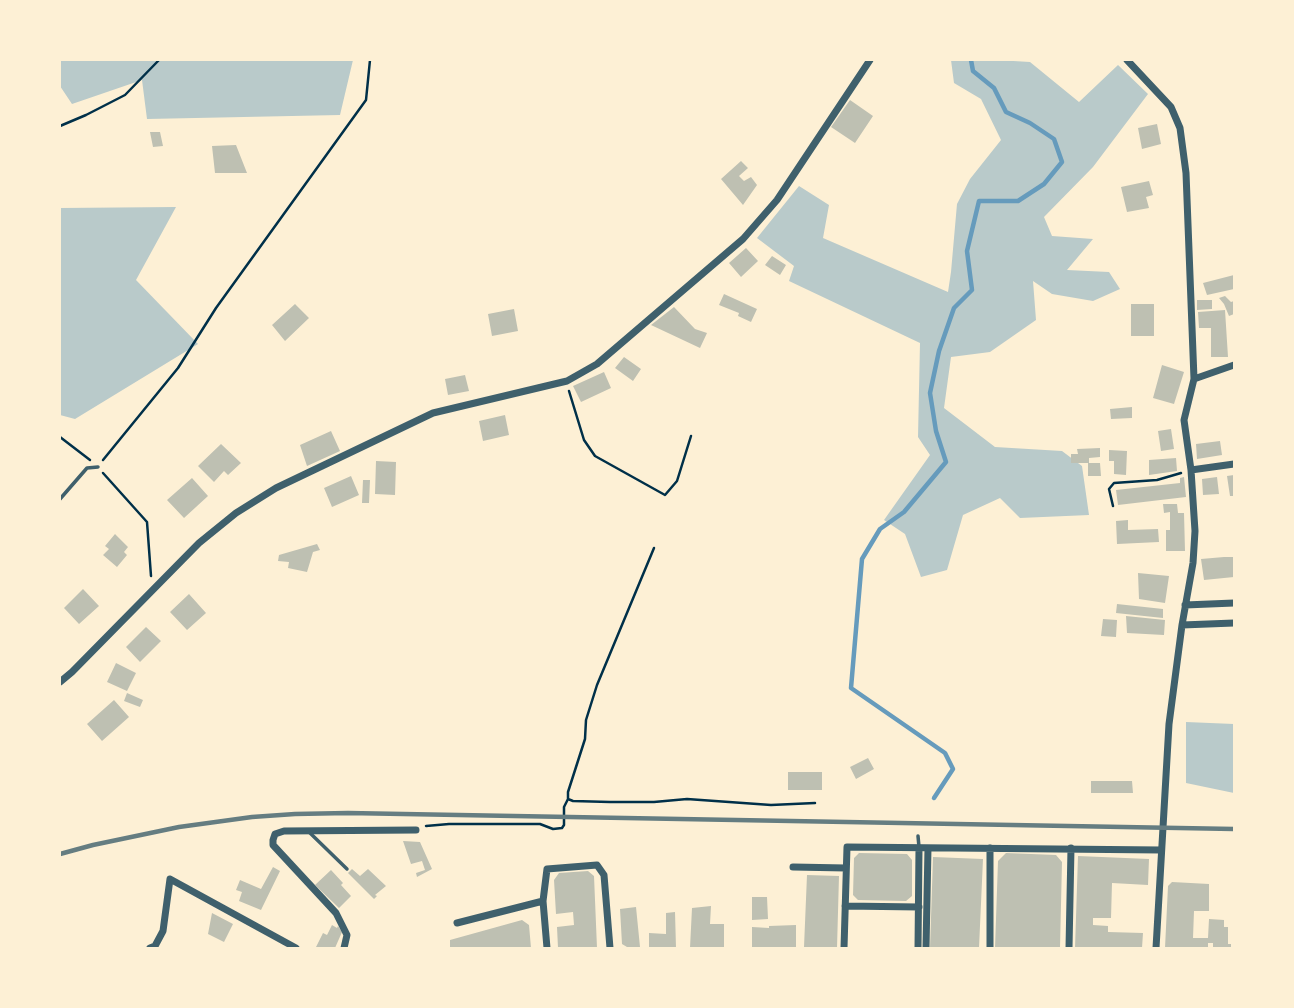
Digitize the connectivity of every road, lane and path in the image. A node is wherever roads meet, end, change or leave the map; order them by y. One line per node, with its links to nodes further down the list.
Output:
1 (159, 60): 5 (path)
2 (370, 60): 12 (path)
3 (870, 60): 8 (street)
4 (1128, 60): 7 (street)
5 (60, 126)
6 (1234, 365): 7 (street)
7 (1194, 379): 13 (street)
8 (567, 381): 9 (path); 17 (street)
9 (691, 436)
10 (60, 437): 12 (path)
11 (1234, 464): 13 (street)
12 (98, 467): 14 (lane); 17 (path)
13 (1191, 470): 15 (path); 19 (street)
14 (60, 499)
15 (1113, 506)
16 (654, 548): 23 (path)
17 (152, 589): 22 (street)
18 (1234, 603): 19 (street)
19 (1185, 605): 21 (street)
20 (1234, 623): 21 (street)
21 (1182, 625): 32 (street)
22 (60, 682)
23 (568, 799): 24 (path); 25 (path)
24 (815, 803)
25 (416, 830): 26 (street)
26 (307, 831): 35 (lane); 42 (street)
27 (918, 836): 28 (lane)
28 (919, 848): 29 (street); 34 (street); 38 (street)
29 (928, 848): 30 (street); 47 (street)
30 (990, 848): 31 (street); 48 (street)
31 (1071, 848): 32 (street); 49 (street)
32 (1161, 850): 50 (street)
33 (793, 867): 34 (street)
34 (846, 868): 37 (street)
35 (347, 869)
36 (543, 901): 39 (street); 43 (street); 44 (street)
37 (845, 906): 38 (street); 45 (street)
38 (919, 907): 46 (street)
39 (457, 923)
40 (150, 948): 41 (street)
41 (296, 948)
42 (344, 948)
43 (547, 948)
44 (610, 948)
45 (844, 948)
46 (918, 948)
47 (926, 948)
48 (990, 948)
49 (1069, 948)
50 (1156, 948)

